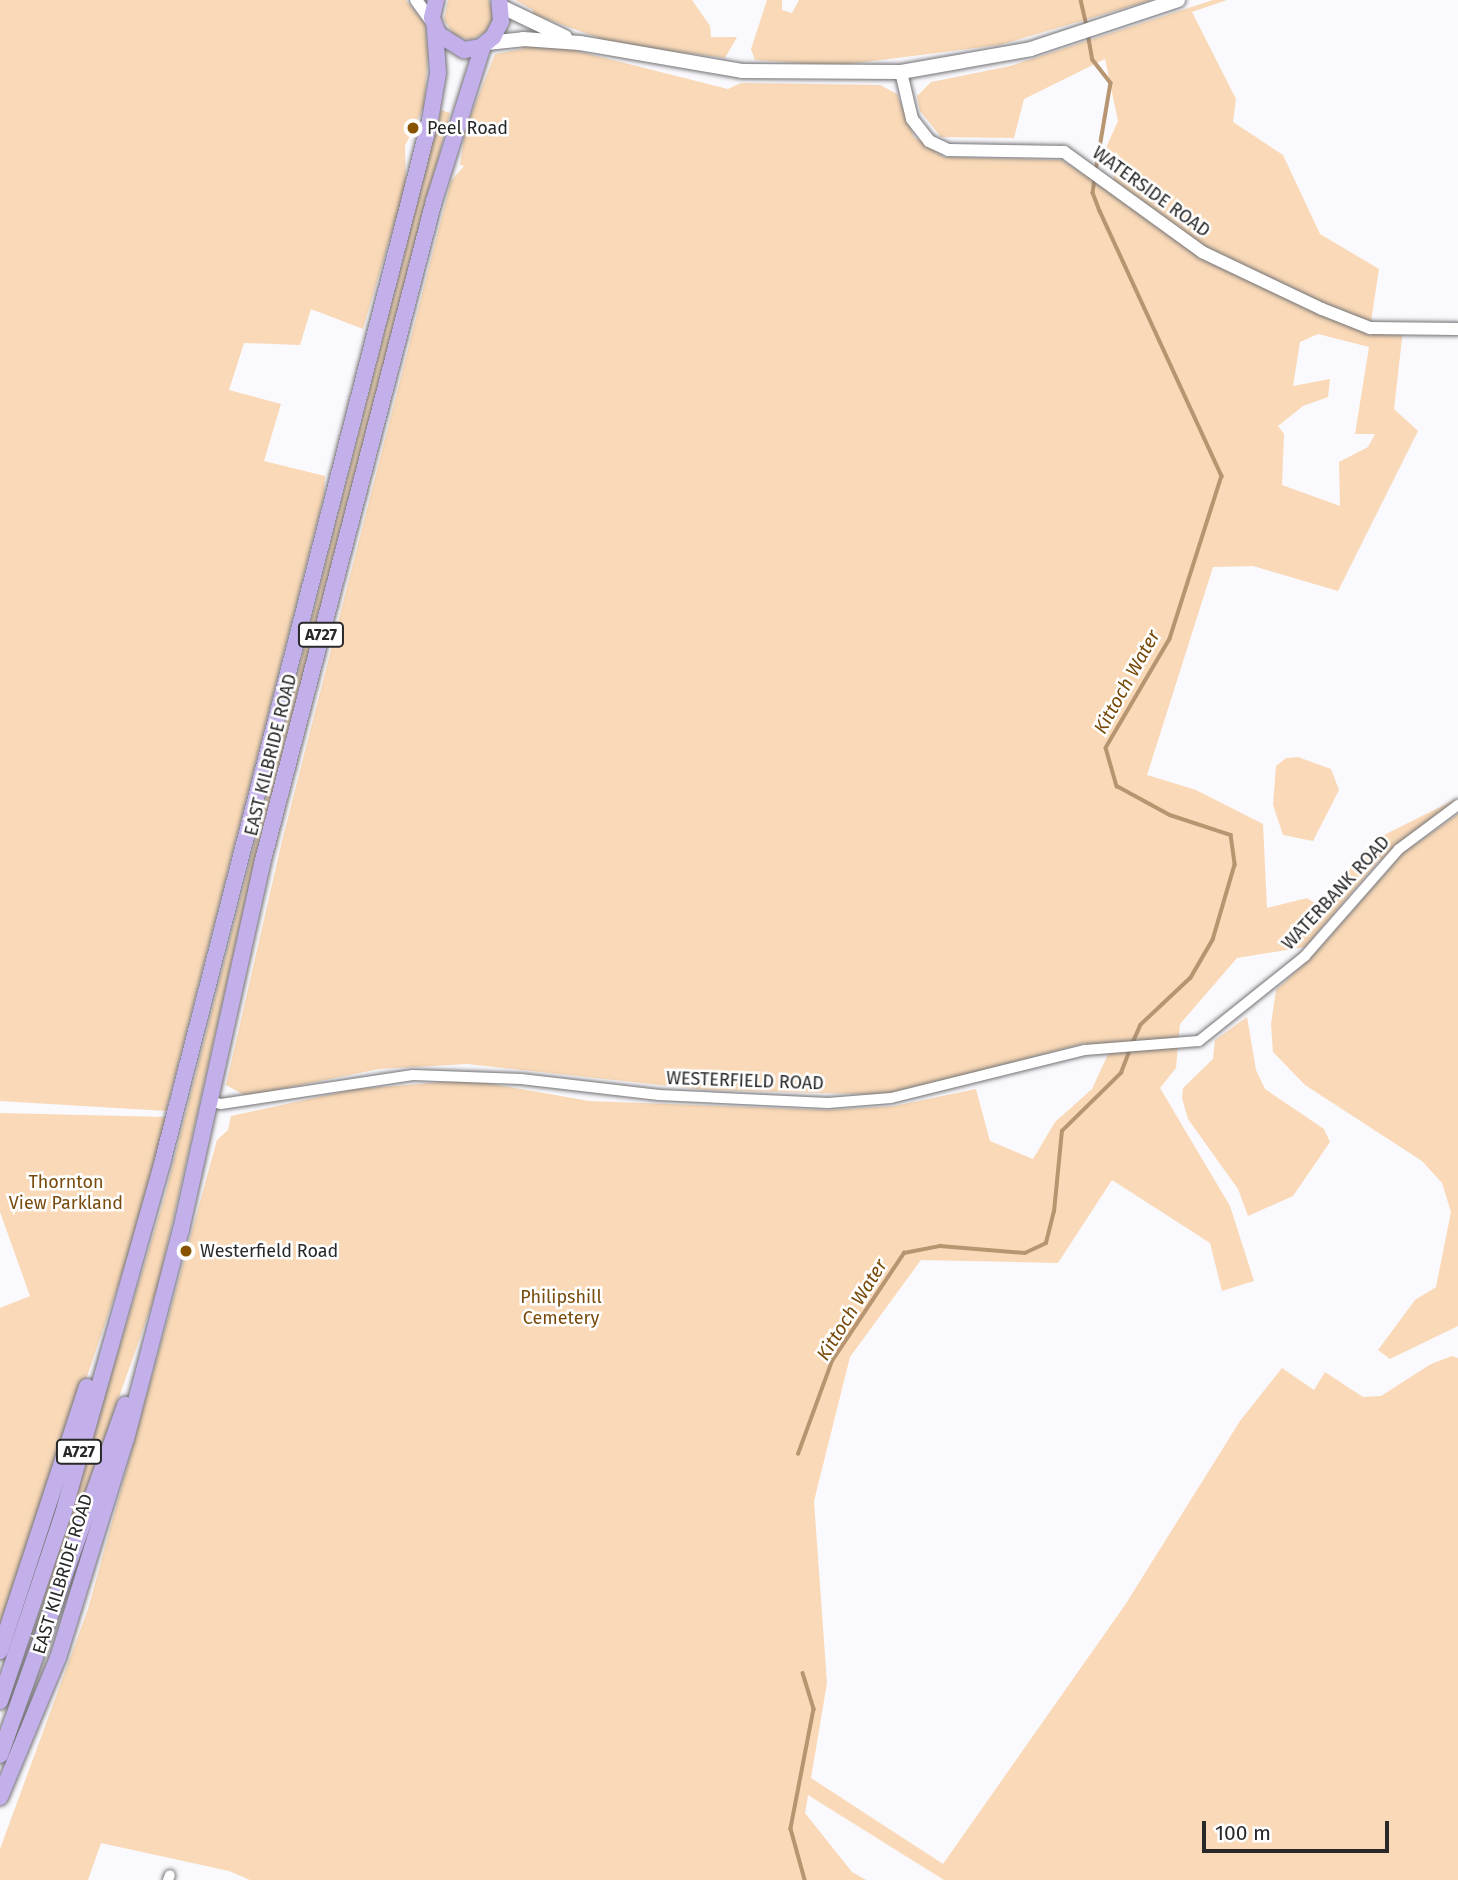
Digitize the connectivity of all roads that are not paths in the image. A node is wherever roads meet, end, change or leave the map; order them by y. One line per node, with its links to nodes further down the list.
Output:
1 (416, 0): 5 (street)
2 (436, 0): 5 (main road, EAST KILBRIDE ROAD)
3 (1178, 0): 8 (main road)
4 (499, 3): 6 (main road); 7 (main road, EAST KILBRIDE ROAD)
5 (435, 27): 7 (main road); 13 (main road, EAST KILBRIDE ROAD / A727)
6 (580, 43): 7 (main road); 8 (main road)
7 (485, 44): 12 (main road, EAST KILBRIDE ROAD / A727)
8 (901, 72): 9 (street, WATERSIDE ROAD)
9 (1458, 328)
10 (1458, 805): 11 (street, WATERBANK ROAD)
11 (1111, 1050): 12 (street, WESTERFIELD ROAD)
12 (207, 1101): 14 (main road, EAST KILBRIDE ROAD / A727)
13 (121, 1301): 15 (main road, EAST KILBRIDE ROAD); 16 (main road, EAST KILBRIDE ROAD / A727)
14 (144, 1356): 17 (main road, EAST KILBRIDE ROAD / A727); 18 (main road, EAST KILBRIDE ROAD)
15 (0, 1651)
16 (0, 1701)
17 (0, 1755)
18 (0, 1797)

